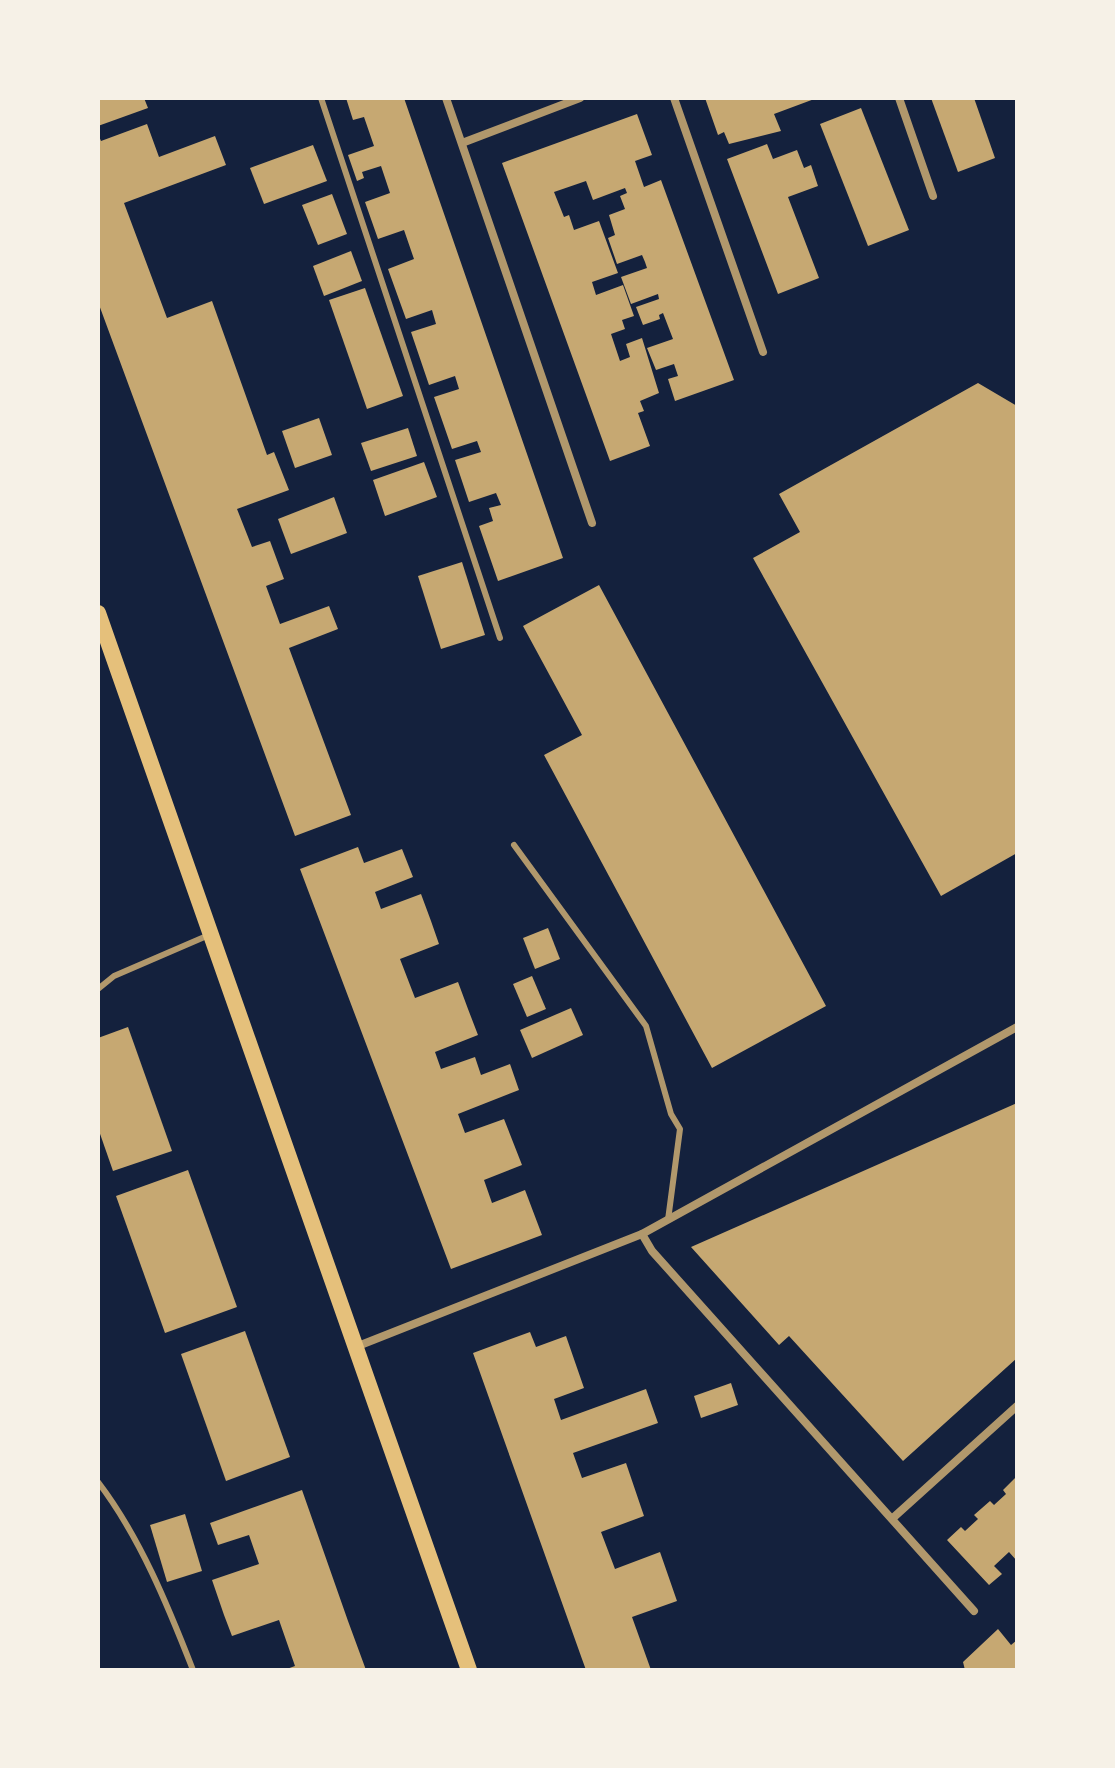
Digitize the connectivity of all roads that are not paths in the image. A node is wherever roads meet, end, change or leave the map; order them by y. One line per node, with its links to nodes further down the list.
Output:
1 (321, 98): 11 (lane)
2 (446, 98): 6 (street)
3 (580, 98): 6 (street)
4 (674, 98): 8 (street)
5 (899, 98): 7 (street)
6 (462, 143): 9 (street)
7 (933, 196)
8 (763, 352)
9 (592, 523)
10 (98, 613): 13 (main road)
11 (500, 638)
12 (514, 845): 16 (lane)
13 (212, 934): 14 (lane); 18 (main road)
14 (98, 989)
15 (1017, 1027): 16 (street)
16 (668, 1220): 17 (street)
17 (642, 1234): 18 (street); 21 (street)
18 (358, 1346): 24 (main road)
19 (1017, 1406): 21 (street)
20 (98, 1482): 23 (lane)
21 (894, 1517): 22 (street)
22 (974, 1611)
23 (193, 1670)
24 (469, 1670)

